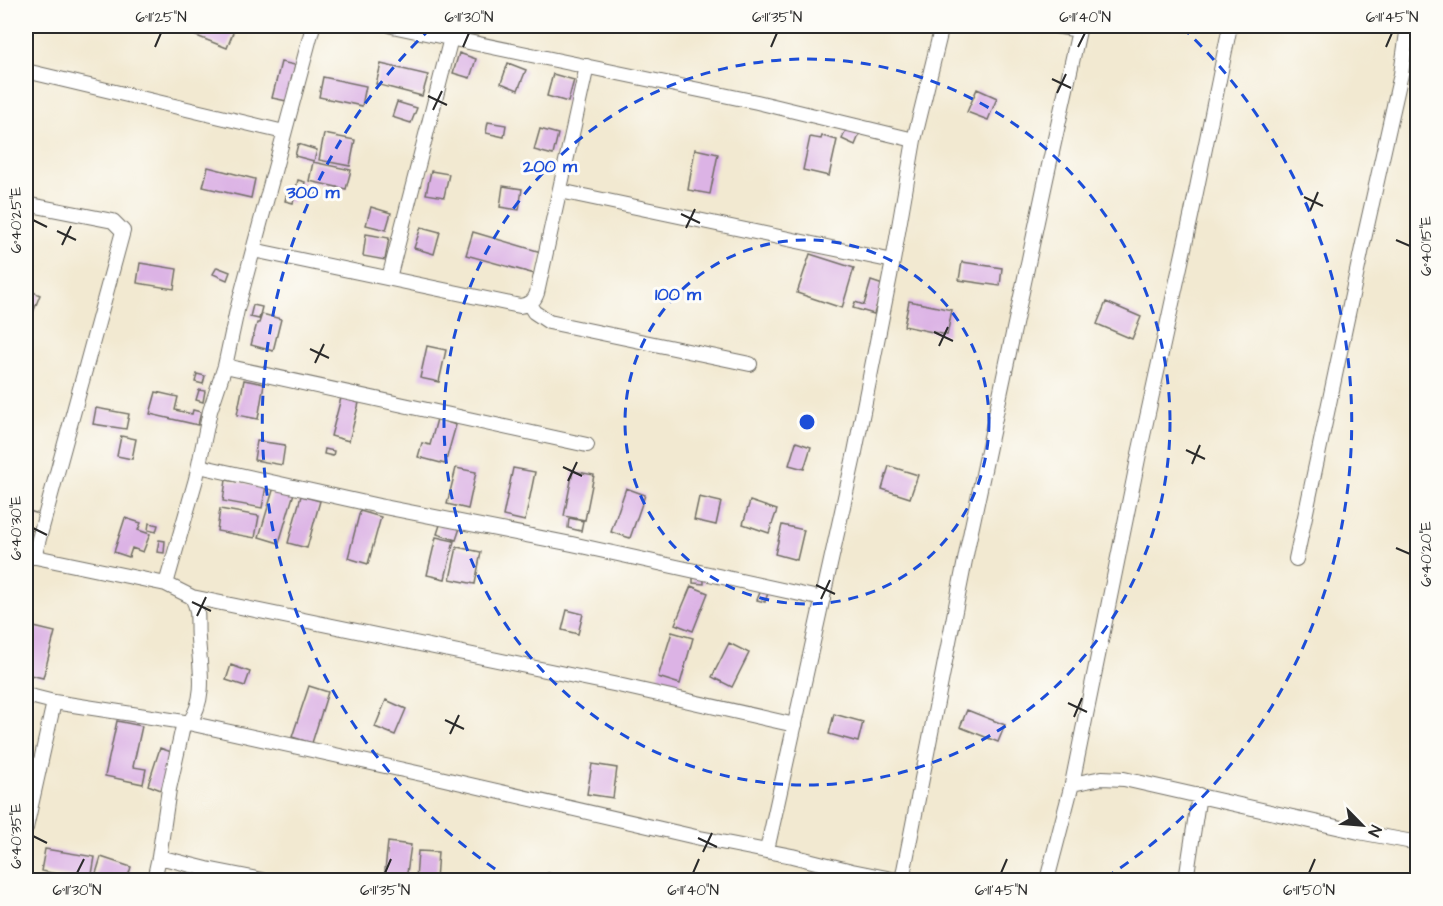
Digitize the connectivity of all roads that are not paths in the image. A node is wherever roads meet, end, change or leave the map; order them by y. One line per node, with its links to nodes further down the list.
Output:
1 (313, 26): 11 (street)
2 (392, 26): 8 (street)
3 (942, 26): 12 (street)
4 (1055, 26): 7 (street)
5 (1230, 26): 32 (street)
6 (1408, 26): 24 (street)
7 (1079, 28): 41 (street)
8 (451, 38): 9 (street); 17 (street)
9 (587, 66): 12 (street); 13 (street)
10 (26, 71): 11 (street)
11 (284, 132): 15 (street)
12 (914, 140): 16 (street)
13 (560, 191): 16 (street); 18 (street)
14 (26, 204): 23 (street)
15 (253, 250): 17 (street); 20 (street)
16 (893, 261): 27 (street)
17 (389, 278): 18 (street)
18 (529, 304): 19 (street)
19 (750, 364)
20 (225, 366): 21 (street); 22 (street)
21 (587, 446)
22 (199, 466): 25 (street); 27 (street)
23 (30, 556): 25 (street)
24 (1296, 559)
25 (166, 584): 26 (street)
26 (192, 597): 30 (street); 31 (street)
27 (823, 599): 31 (street)
28 (26, 695): 29 (street)
29 (54, 702): 30 (street); 34 (street)
30 (184, 722): 36 (street); 37 (street)
31 (795, 725): 36 (street)
32 (1072, 784): 33 (street); 42 (street)
33 (1199, 795): 35 (street); 43 (street)
34 (26, 828)
35 (1418, 843)
36 (767, 850): 40 (street)
37 (159, 857): 38 (street); 39 (street)
38 (154, 880)
39 (262, 880)
40 (897, 880)
41 (902, 880)
42 (1047, 880)
43 (1186, 880)

